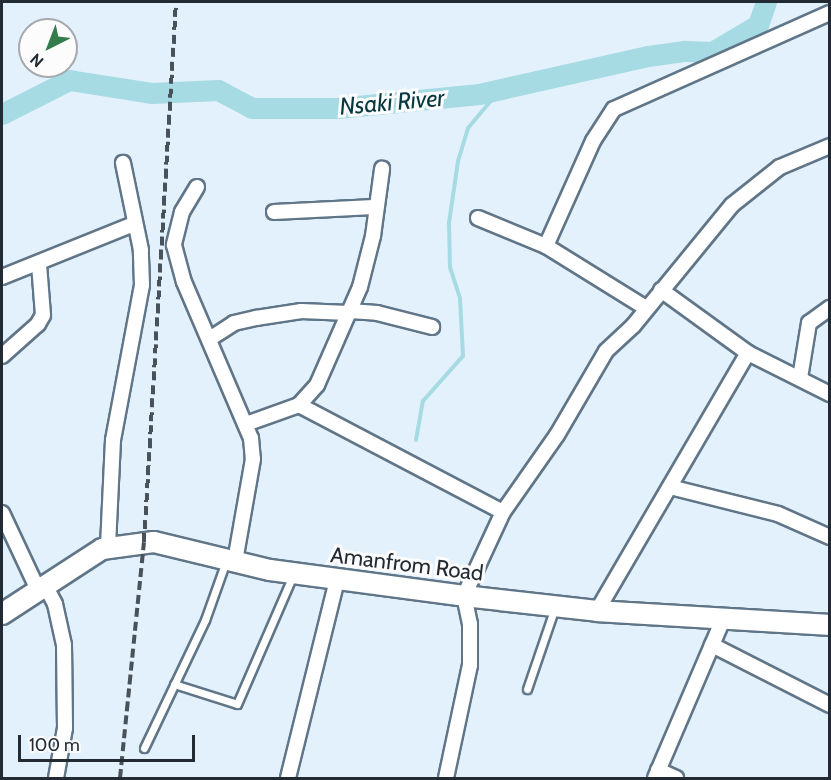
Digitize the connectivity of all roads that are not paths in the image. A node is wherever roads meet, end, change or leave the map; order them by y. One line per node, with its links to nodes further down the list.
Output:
1 (830, 14): 10 (street)
2 (830, 146): 13 (street)
3 (123, 163): 9 (street)
4 (382, 169): 6 (street)
5 (197, 187): 18 (street)
6 (374, 207): 7 (street); 16 (street)
7 (274, 212)
8 (478, 218): 10 (street)
9 (134, 224): 11 (street); 29 (street)
10 (546, 246): 14 (street)
11 (39, 264): 12 (street); 20 (street)
12 (2, 277)
13 (661, 290): 14 (street); 19 (street)
14 (646, 308): 26 (street)
15 (830, 308): 21 (street)
16 (350, 312): 17 (street); 18 (street); 23 (street)
17 (432, 327)
18 (211, 338): 24 (street)
19 (748, 353): 21 (street); 25 (street)
20 (2, 356)
21 (800, 378): 22 (street)
22 (830, 394)
23 (299, 405): 24 (street); 26 (street)
24 (246, 424): 30 (street)
25 (670, 487): 28 (street); 36 (street)
26 (503, 512): 34 (street)
27 (2, 513): 33 (street)
28 (830, 537)
29 (108, 546): 30 (street, Amanfrom Road); 33 (street)
30 (231, 560): 31 (street, Amanfrom Road); 41 (lane)
31 (294, 574): 32 (street, Amanfrom Road); 41 (lane)
32 (337, 580): 34 (street, Amanfrom Road); 47 (street)
33 (42, 590): 37 (street); 46 (street)
34 (464, 596): 35 (street, Amanfrom Road); 48 (street)
35 (555, 608): 36 (street, Amanfrom Road); 42 (lane)
36 (597, 611): 38 (street, Amanfrom Road)
37 (2, 614)
38 (724, 617): 39 (street, Amanfrom Road); 40 (street)
39 (830, 625)
40 (712, 645): 43 (street); 45 (street)
41 (174, 684): 44 (lane)
42 (527, 689)
43 (830, 705)
44 (144, 748)
45 (656, 774): 49 (street)
46 (56, 778)
47 (288, 778)
48 (446, 778)
49 (676, 778)

